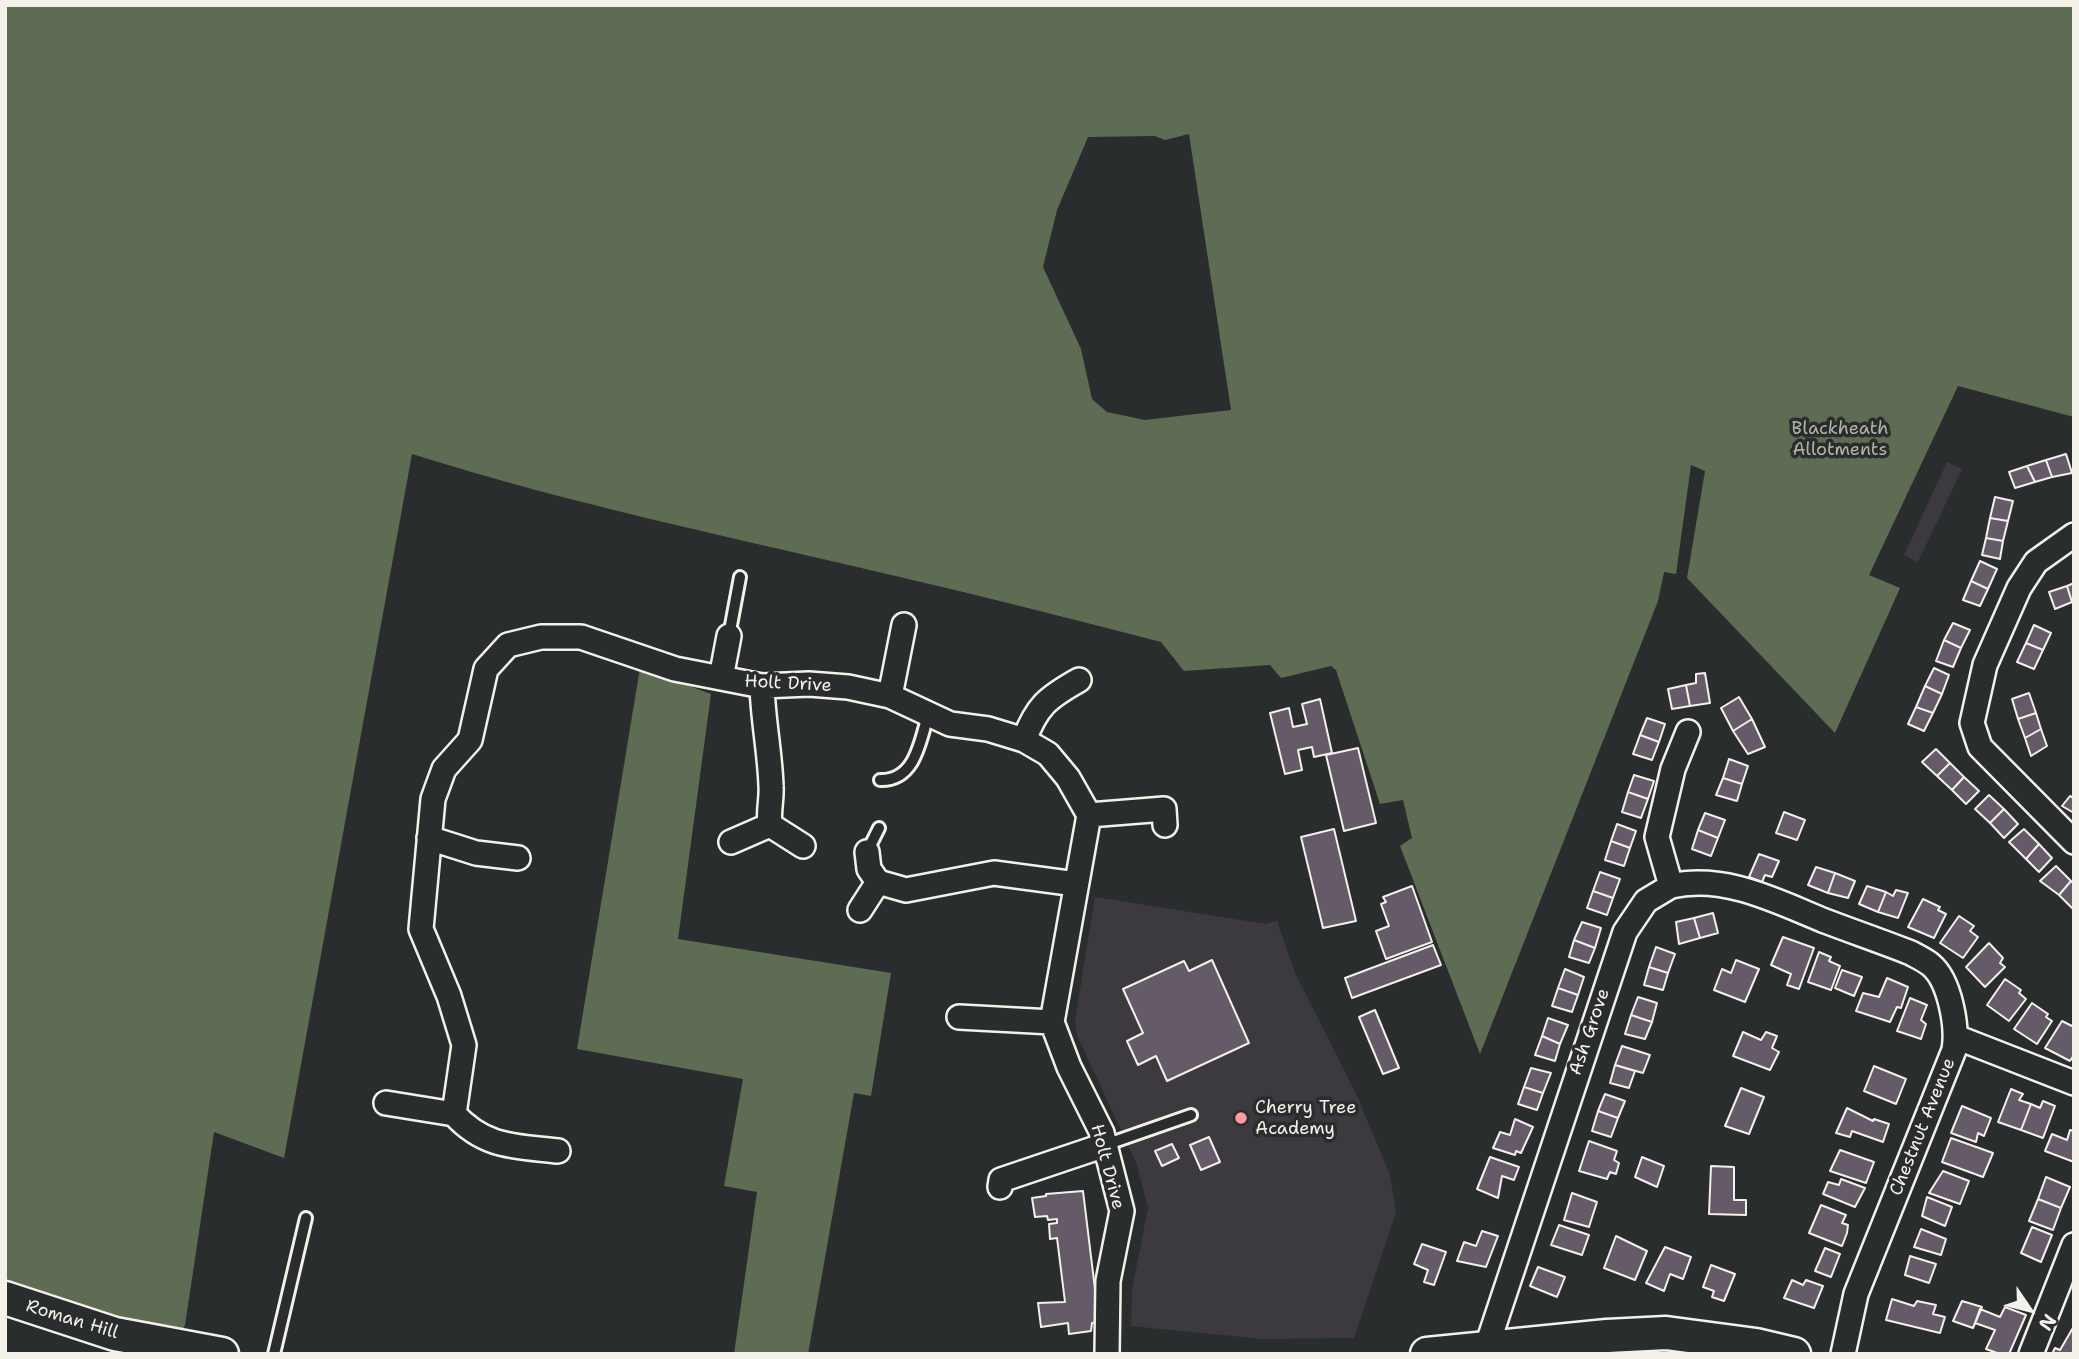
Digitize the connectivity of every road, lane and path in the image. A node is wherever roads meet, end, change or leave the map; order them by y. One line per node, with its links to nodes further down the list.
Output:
1 (2074, 535): 19 (street)
2 (740, 577): 4 (lane)
3 (904, 625): 8 (street)
4 (729, 636): 5 (street)
5 (721, 678): 7 (street, Holt Drive); 17 (street, Holt Drive)
6 (1079, 680): 11 (street)
7 (762, 686): 8 (street, Holt Drive); 14 (street)
8 (890, 696): 9 (street, Holt Drive)
9 (928, 715): 11 (street, Holt Drive); 12 (lane)
10 (1688, 732): 25 (street)
11 (1024, 740): 13 (street, Holt Drive)
12 (880, 780)
13 (1089, 815): 15 (street); 24 (street)
14 (770, 825): 18 (street); 20 (street)
15 (1165, 825)
16 (879, 828): 21 (lane)
17 (429, 838): 22 (street); 32 (street, Holt Drive)
18 (731, 842)
19 (2074, 842)
20 (803, 846)
21 (867, 852): 23 (street)
22 (518, 858)
23 (878, 882): 24 (street); 26 (street)
24 (1076, 884): 28 (street)
25 (1671, 886): 29 (street, Chestnut Avenue); 40 (street, Ash Grove)
26 (860, 910)
27 (958, 1017): 28 (street)
28 (1052, 1021): 34 (street, Holt Drive)
29 (1956, 1037): 30 (street); 46 (street, Chestnut Avenue)
30 (2074, 1083)
31 (386, 1103): 32 (street)
32 (454, 1114): 35 (street)
33 (1191, 1115): 34 (lane)
34 (1105, 1145): 36 (street); 43 (street, Holt Drive)
35 (558, 1151)
36 (1001, 1178)
37 (306, 1218): 42 (lane)
38 (2074, 1245): 47 (street)
39 (5, 1298): 41 (main road, Roman Hill)
40 (1486, 1349): 44 (main road); 45 (main road)
41 (222, 1354)
42 (274, 1354)
43 (1107, 1354)
44 (1427, 1354)
45 (1794, 1354)
46 (1843, 1354)
47 (2031, 1354)

